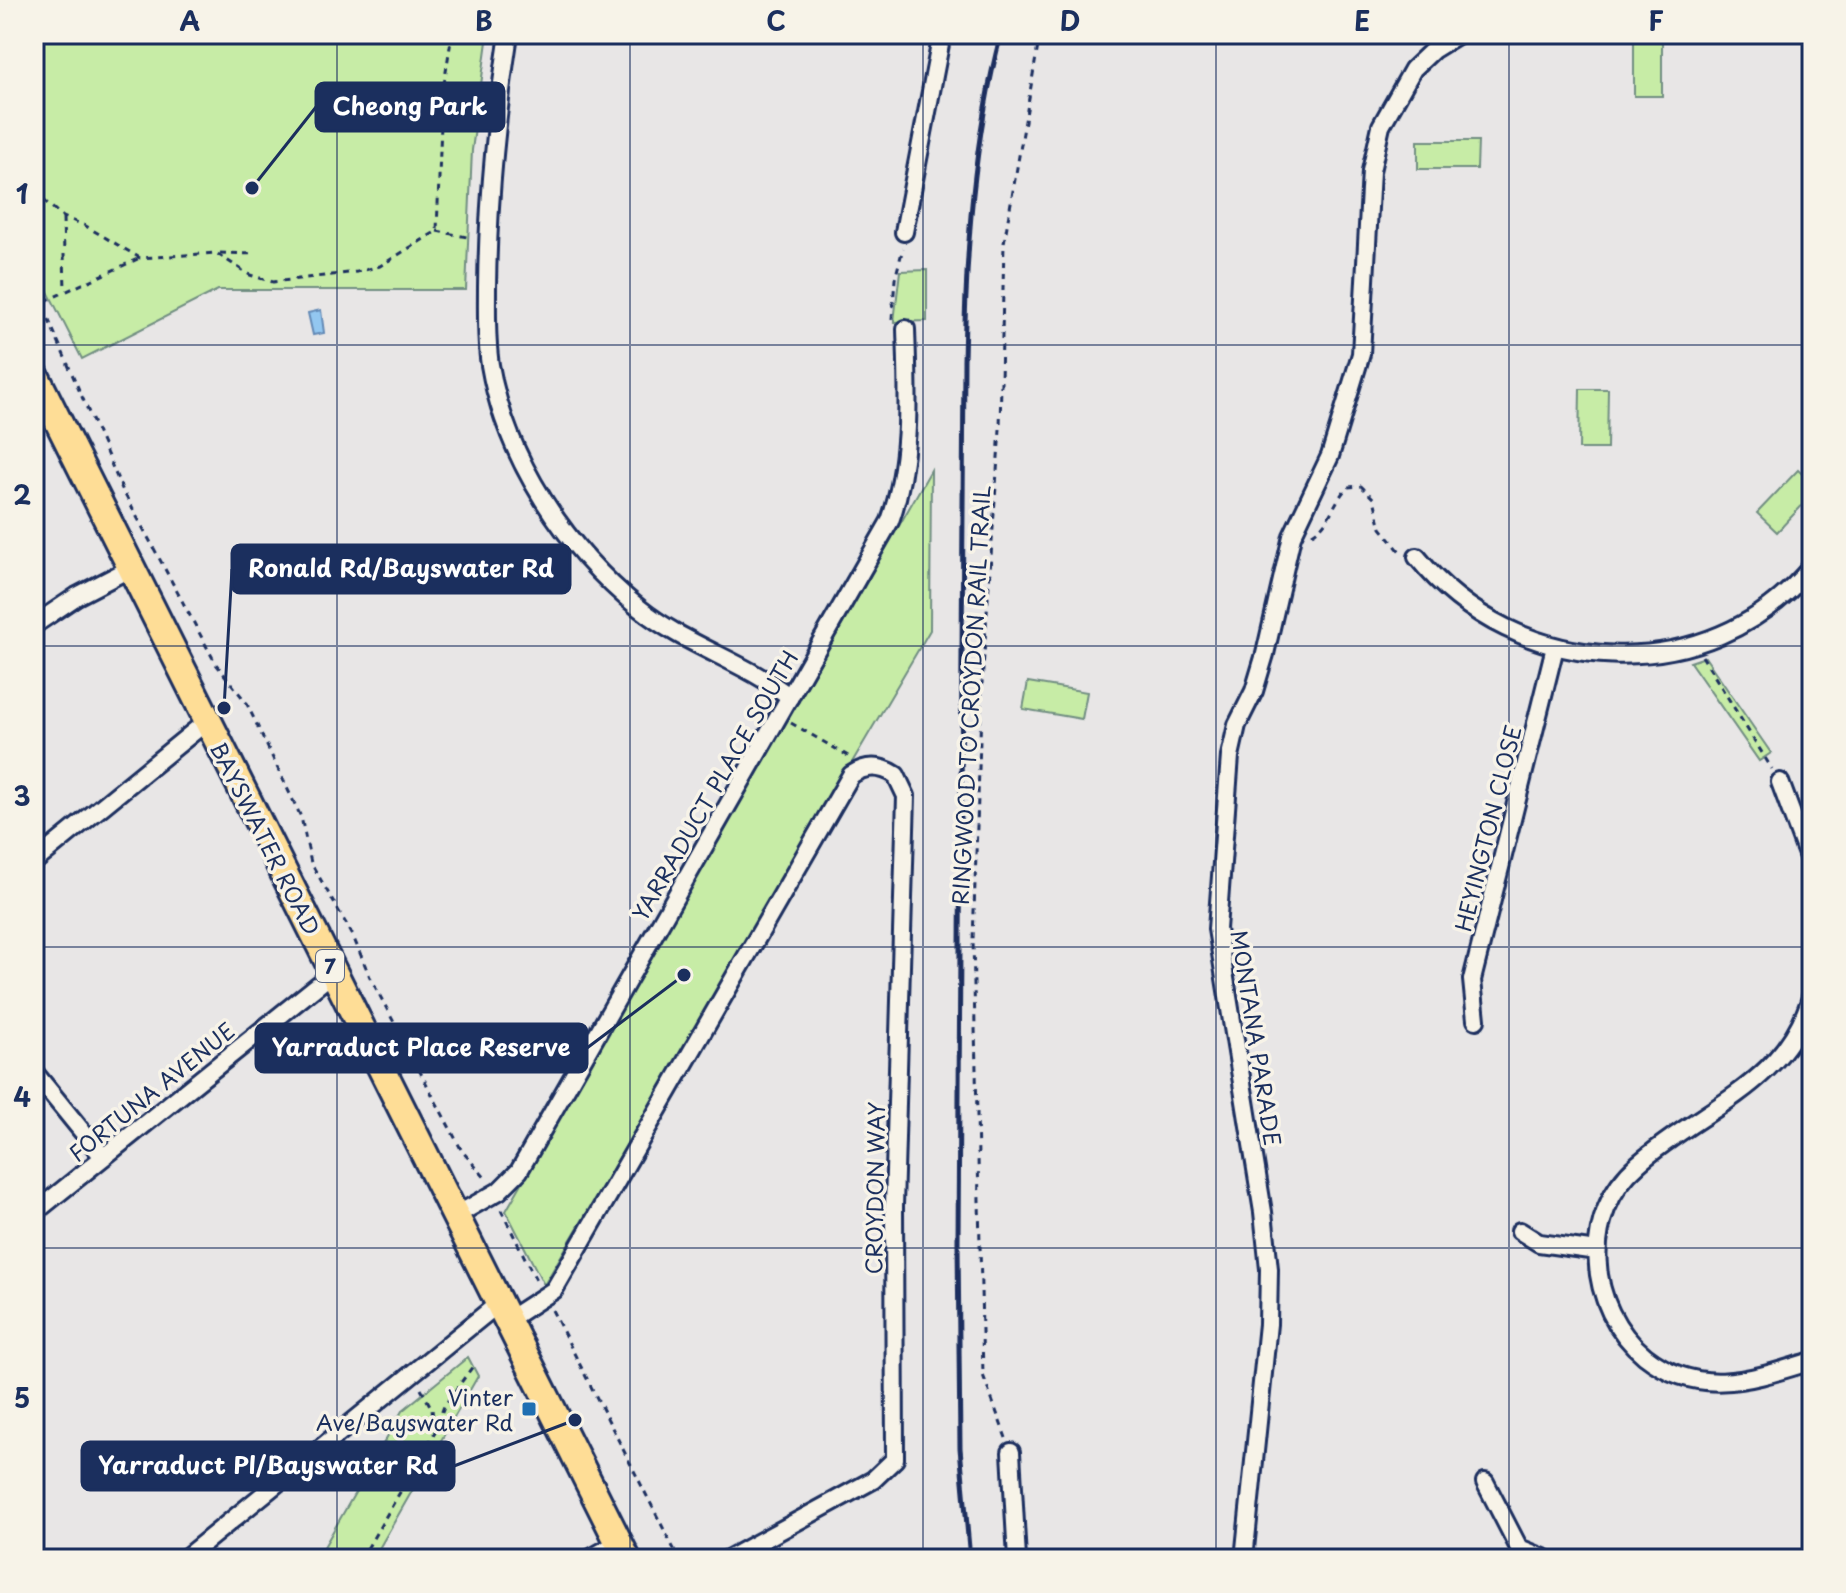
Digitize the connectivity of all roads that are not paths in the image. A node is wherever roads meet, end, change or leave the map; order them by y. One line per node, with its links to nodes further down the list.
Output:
1 (509, 34): 12 (street)
2 (942, 34): 4 (street)
3 (1459, 34): 35 (street, MONTANA PARADE)
4 (904, 232)
5 (906, 329): 12 (street, YARRADUCT PLACE SOUTH)
6 (34, 373): 9 (main road, BAYSWATER ROAD / 7)
7 (1417, 557): 11 (street)
8 (1812, 566): 11 (street)
9 (131, 568): 10 (street); 13 (main road, BAYSWATER ROAD / 7)
10 (34, 625)
11 (1555, 647): 19 (street, HEYINGTON CLOSE)
12 (790, 697): 23 (street, YARRADUCT PLACE SOUTH)
13 (207, 721): 15 (street); 17 (main road, BAYSWATER ROAD / 7)
14 (1780, 782): 16 (street)
15 (34, 862)
16 (1812, 868)
17 (333, 973): 21 (street, FORTUNA AVENUE); 23 (main road, BAYSWATER ROAD / 7)
18 (1812, 994): 25 (street)
19 (1476, 1020)
20 (34, 1072): 21 (street)
21 (103, 1157): 22 (street, FORTUNA AVENUE)
22 (34, 1213)
23 (455, 1216): 26 (main road, BAYSWATER ROAD / 7)
24 (1520, 1231): 25 (street)
25 (1597, 1251): 27 (street)
26 (504, 1312): 30 (main road, BAYSWATER ROAD / 7); 31 (street); 33 (street, CROYDON WAY)
27 (1812, 1361)
28 (1011, 1452): 34 (street)
29 (1485, 1482): 36 (street)
30 (622, 1549): 32 (lane)
31 (184, 1559)
32 (581, 1559)
33 (728, 1559)
34 (1017, 1559)
35 (1244, 1559)
36 (1546, 1559)

